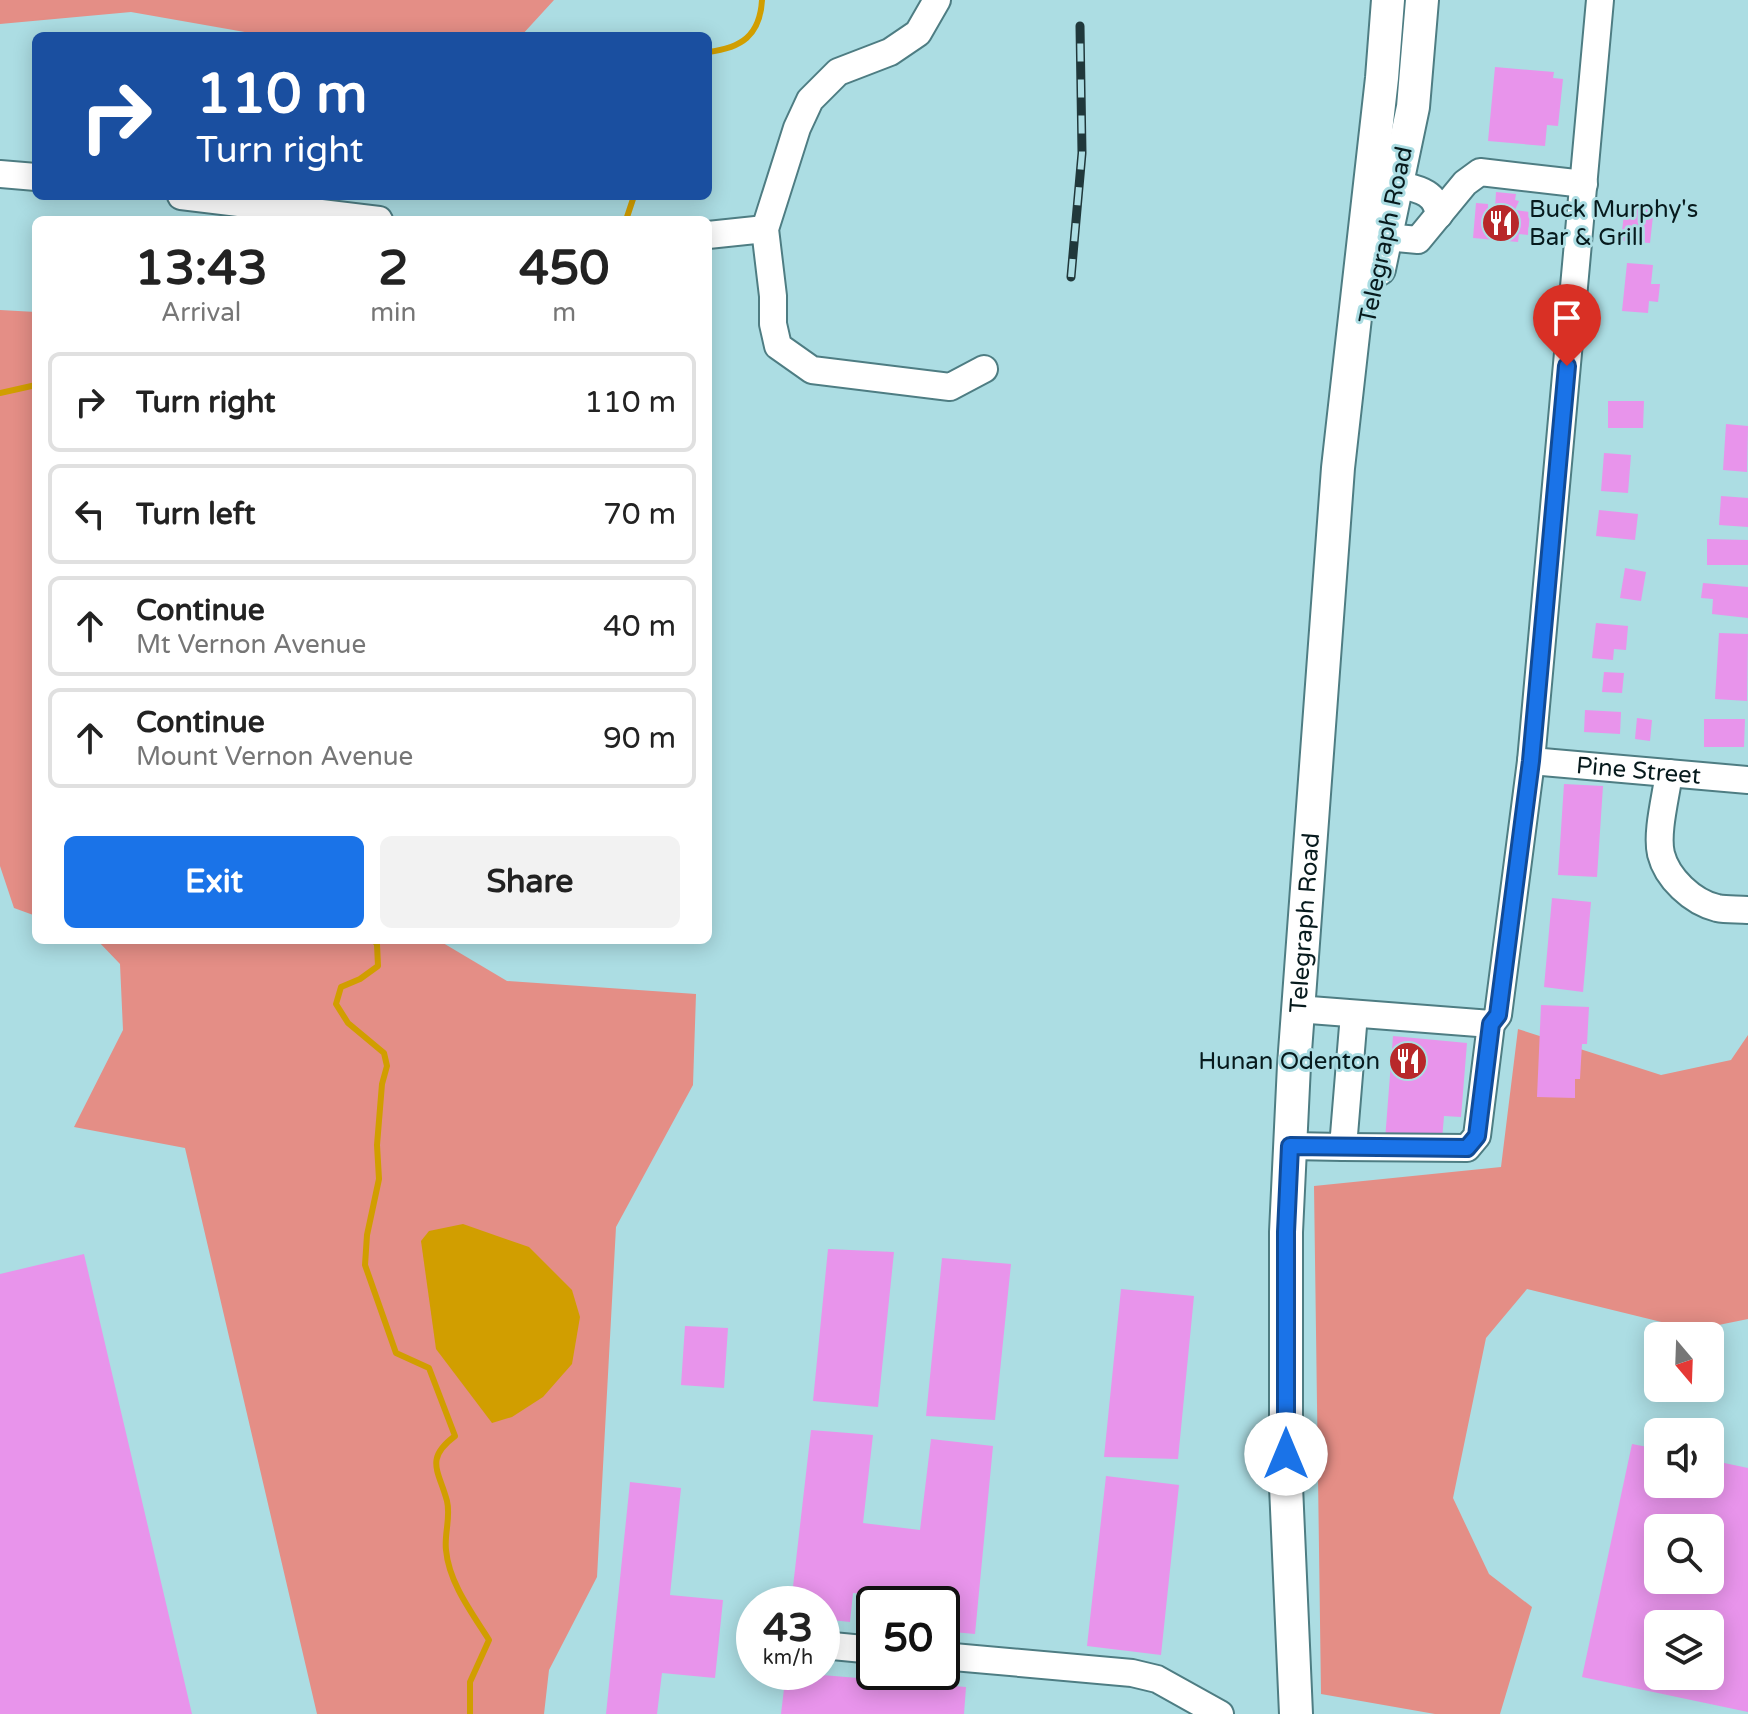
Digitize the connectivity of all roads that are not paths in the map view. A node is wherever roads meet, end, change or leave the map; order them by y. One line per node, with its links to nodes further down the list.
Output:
1 (937, 0): 12 (street)
2 (1388, 0): 16 (main road, Telegraph Road)
3 (1422, 0): 7 (main road, Telegraph Road)
4 (1600, 0): 8 (street)
5 (0, 174): 6 (street)
6 (32, 177)
7 (1397, 184): 10 (street); 14 (main road, Telegraph Road)
8 (1584, 184): 10 (street); 17 (street)
9 (214, 200): 11 (street)
10 (1439, 215): 14 (street)
11 (346, 216)
12 (765, 229): 13 (street); 15 (street)
13 (712, 235)
14 (1386, 237): 16 (main road, Telegraph Road)
15 (984, 369)
16 (1338, 468): 21 (main road, Telegraph Road)
17 (1531, 761): 18 (street, Pine Street); 23 (street)
18 (1669, 773): 19 (street, Pine Street); 20 (street)
19 (1748, 780)
20 (1748, 910)
21 (1297, 1009): 22 (street); 24 (main road, Telegraph Road)
22 (1354, 1014): 23 (street); 25 (street)
23 (1495, 1019): 25 (street)
24 (1290, 1146): 25 (street); 28 (main road, Telegraph Road)
25 (1343, 1147)
26 (960, 1658): 27 (street)
27 (1220, 1714)
28 (1296, 1714)

